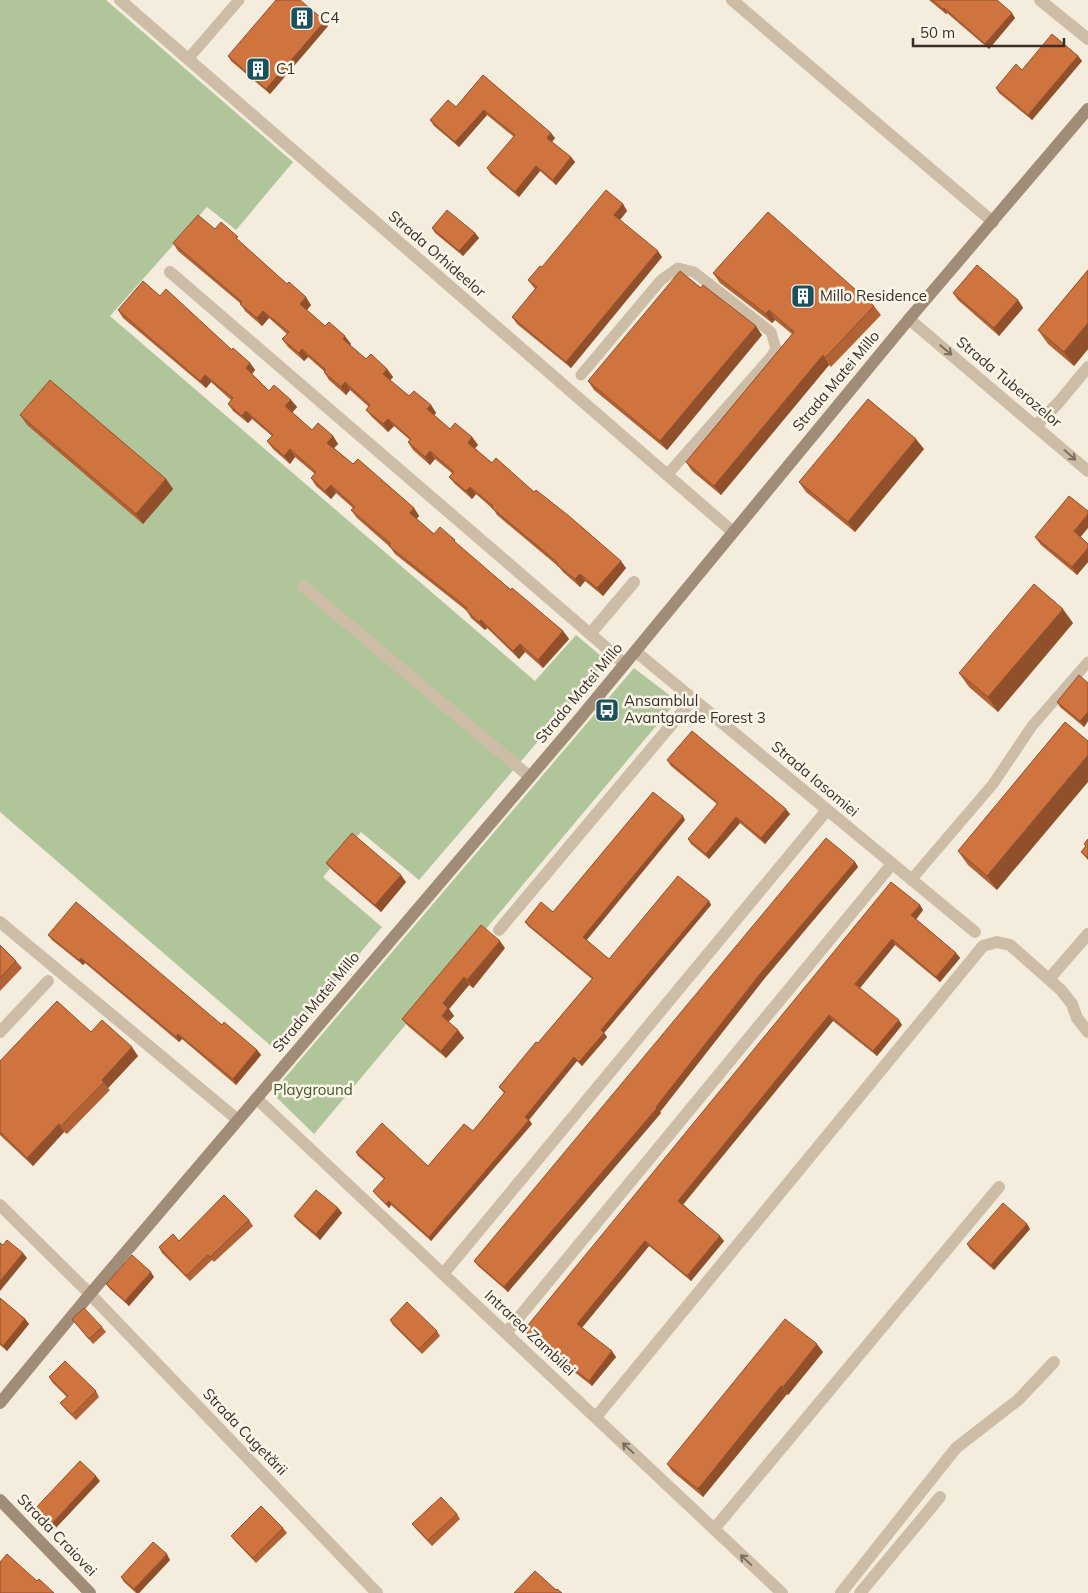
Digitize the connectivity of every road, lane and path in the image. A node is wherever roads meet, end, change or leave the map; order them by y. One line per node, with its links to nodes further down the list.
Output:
1 (120, 0): 6 (street, Strada Orhideelor)
2 (239, 0): 6 (lane)
3 (732, 0): 8 (street)
4 (1040, 0): 5 (street)
5 (1088, 39)
6 (188, 59): 15 (street, Strada Orhideelor)
7 (1088, 109): 8 (street, Strada Matei Millo)
8 (992, 222): 10 (street, Strada Matei Millo)
9 (170, 272): 19 (street)
10 (909, 319): 13 (street, Strada Tuberozelor, one-way to 13); 16 (street, Strada Matei Millo)
11 (1088, 367): 13 (street)
12 (581, 375): 15 (lane)
13 (1036, 426): 14 (street, Strada Tuberozelor, one-way to 14)
14 (1088, 471)
15 (668, 475): 16 (street, Strada Orhideelor)
16 (733, 532): 20 (street, Strada Matei Millo)
17 (634, 582): 19 (street)
18 (303, 586): 24 (street)
19 (590, 634): 22 (street)
20 (635, 651): 22 (street, Strada Matei Millo); 23 (street, Strada Iasomiei)
21 (1088, 662): 27 (lane)
22 (624, 664): 24 (street, Strada Matei Millo)
23 (693, 699): 25 (street, Strada Iasomiei); 29 (street)
24 (530, 777): 36 (street, Strada Matei Millo)
25 (827, 810): 26 (street, Strada Iasomiei); 40 (street)
26 (892, 864): 27 (street, Strada Iasomiei); 42 (street)
27 (911, 880): 30 (street, Strada Iasomiei)
28 (0, 922): 37 (street)
29 (499, 930)
30 (975, 932)
31 (1088, 934): 32 (street)
32 (1049, 979): 35 (street); 45 (street)
33 (48, 981): 34 (street)
34 (0, 1032)
35 (1088, 1032)
36 (256, 1098): 37 (street, Strada Matei Millo); 40 (street, Intrarea Zambilei)
37 (238, 1120): 41 (street, Strada Matei Millo)
38 (999, 1187): 48 (street)
39 (0, 1205): 41 (street)
40 (444, 1274): 42 (street, Intrarea Zambilei)
41 (90, 1294): 44 (street, Strada Matei Millo); 50 (street, Strada Cugetării)
42 (506, 1333): 45 (street, Intrarea Zambilei)
43 (1054, 1362): 52 (street)
44 (0, 1403)
45 (596, 1417): 48 (street, Intrarea Zambilei, one-way to 45)
46 (940, 1497): 53 (street)
47 (0, 1500): 49 (street, Strada Craiovei)
48 (714, 1529): 51 (street, Intrarea Zambilei, one-way to 48)
49 (90, 1593)
50 (377, 1593)
51 (782, 1593)
52 (841, 1593)
53 (860, 1593)

